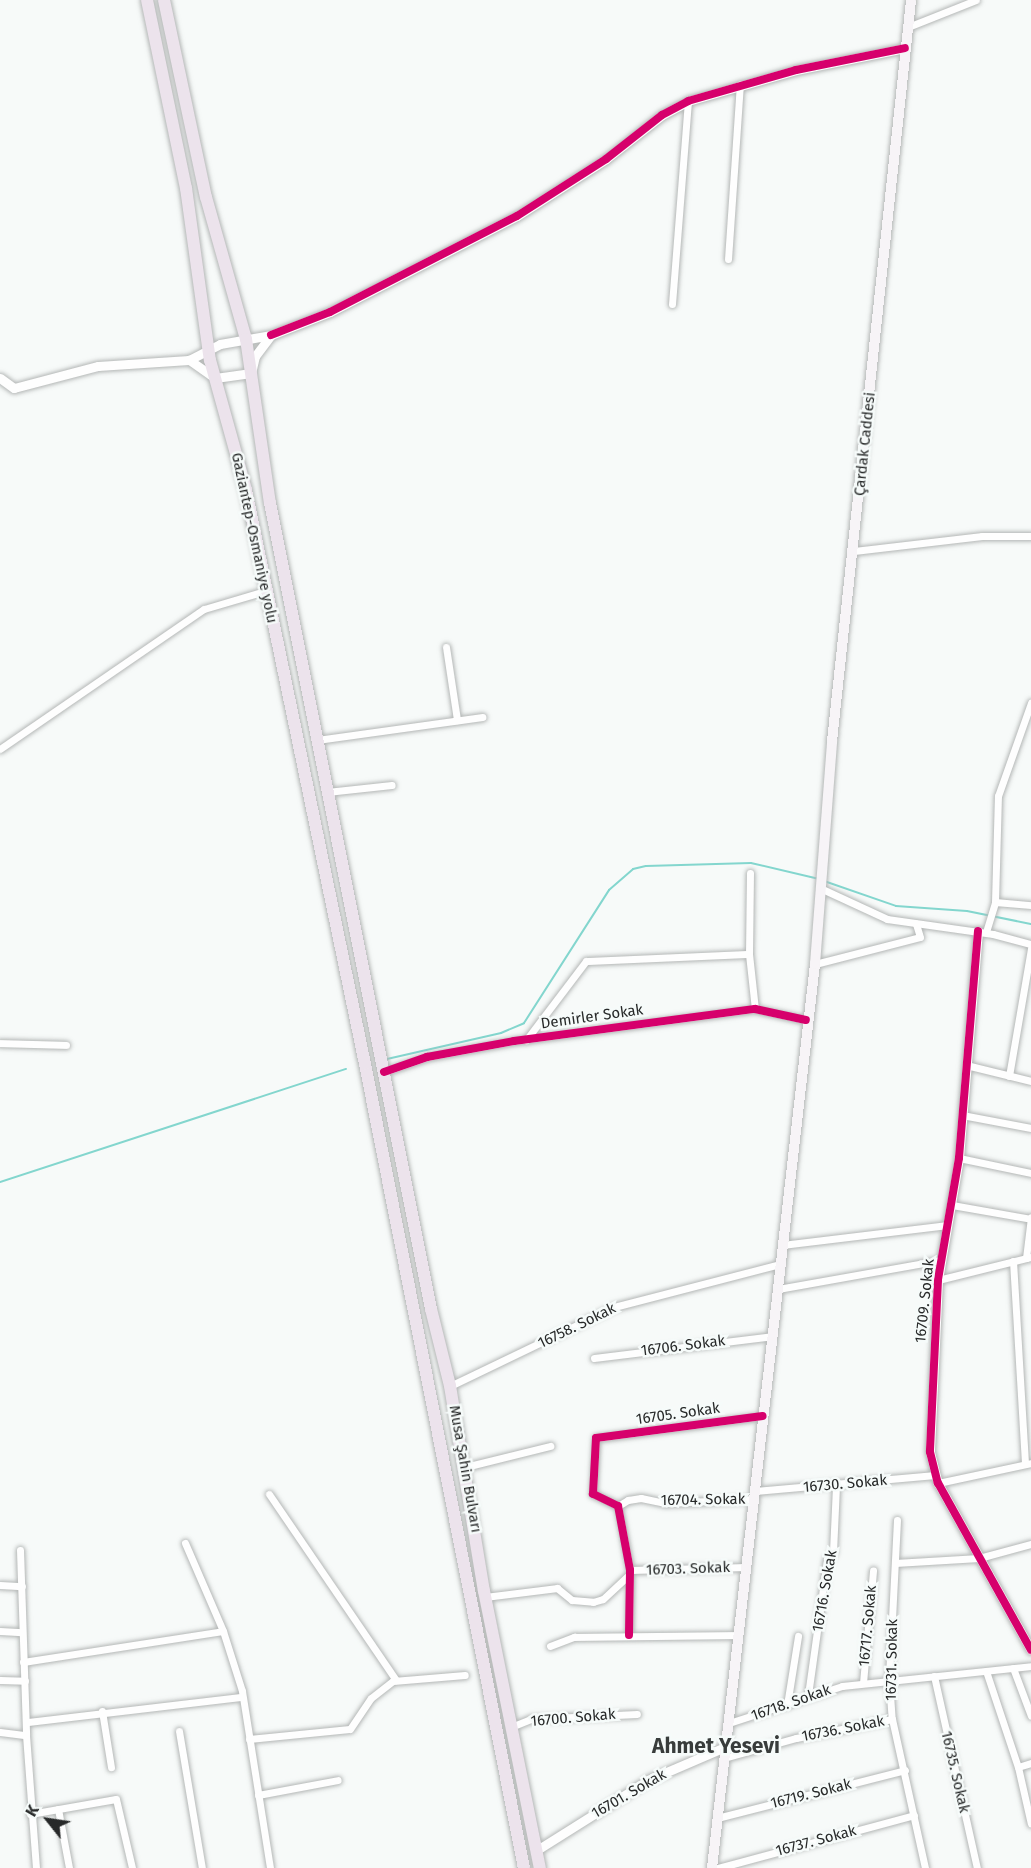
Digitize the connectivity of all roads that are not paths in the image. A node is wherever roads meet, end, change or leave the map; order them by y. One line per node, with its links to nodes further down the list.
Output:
1 (147, 0): 13 (highway, Gaziantep-Osmaniye yolu)
2 (164, 0): 12 (highway, Gaziantep-Osmaniye yolu)
3 (911, 0): 5 (main road, Çardak Caddesi)
4 (976, 0): 5 (street)
5 (908, 27): 6 (main road, Çardak Caddesi)
6 (905, 48): 7 (street); 19 (main road, Çardak Caddesi)
7 (740, 84): 8 (street); 9 (street)
8 (688, 101): 10 (street); 11 (street)
9 (728, 259)
10 (672, 304)
11 (271, 335): 12 (street); 15 (street)
12 (246, 339): 13 (street); 15 (highway, Gaziantep-Osmaniye yolu)
13 (208, 348): 14 (street); 17 (highway, Gaziantep-Osmaniye yolu)
14 (189, 360): 16 (street); 17 (street)
15 (251, 373): 17 (street); 25 (highway, Gaziantep-Osmaniye yolu)
16 (0, 378)
17 (215, 378): 20 (highway, Gaziantep-Osmaniye yolu)
18 (1031, 536): 19 (street)
19 (854, 551): 30 (main road, Çardak Caddesi)
20 (265, 591): 26 (street); 45 (highway, Gaziantep-Osmaniye yolu)
21 (446, 646): 24 (street)
22 (1031, 703): 32 (street)
23 (482, 717): 24 (street)
24 (457, 720): 25 (street)
25 (317, 740): 28 (highway, Gaziantep-Osmaniye yolu)
26 (0, 749)
27 (392, 785): 28 (street)
28 (327, 792): 44 (highway, Gaziantep-Osmaniye yolu)
29 (750, 873): 36 (street)
30 (820, 885): 33 (street); 37 (main road, Çardak Caddesi)
31 (1031, 904): 32 (street)
32 (993, 905): 34 (street)
33 (916, 924): 34 (street); 37 (street)
34 (982, 932): 35 (street); 43 (street, 16709. Sokak)
35 (1031, 946): 46 (street)
36 (749, 954): 38 (street); 40 (street)
37 (814, 964): 39 (main road, Çardak Caddesi)
38 (754, 1009): 39 (street, Demirler Sokak); 40 (street, Demirler Sokak)
39 (806, 1020): 55 (main road, Çardak Caddesi)
40 (526, 1040): 44 (street, Demirler Sokak)
41 (0, 1043): 42 (street)
42 (66, 1045)
43 (966, 1065): 46 (street); 48 (street, 16709. Sokak)
44 (384, 1072): 64 (highway, Musa Şahin Bulvarı)
45 (367, 1074): 137 (highway, Musa Şahin Bulvarı)
46 (1009, 1076): 47 (street)
47 (1031, 1081)
48 (962, 1115): 49 (street); 50 (street, 16709. Sokak)
49 (1031, 1128)
50 (959, 1158): 51 (street); 52 (street, 16709. Sokak)
51 (1031, 1173)
52 (952, 1205): 53 (street); 54 (street, 16709. Sokak)
53 (1031, 1218): 56 (street)
54 (948, 1225): 55 (street); 57 (street, 16709. Sokak)
55 (782, 1245): 59 (main road, Çardak Caddesi)
56 (1028, 1258): 58 (street)
57 (941, 1260): 60 (street, 16709. Sokak); 61 (street)
58 (1013, 1261): 60 (street); 67 (street)
59 (780, 1264): 61 (main road, Çardak Caddesi); 64 (street, 16758. Sokak)
60 (938, 1280): 69 (street, 16709. Sokak)
61 (778, 1288): 62 (main road, Çardak Caddesi)
62 (772, 1336): 63 (street, 16706. Sokak); 65 (main road, Çardak Caddesi)
63 (594, 1358)
64 (450, 1386): 68 (highway, Musa Şahin Bulvarı)
65 (763, 1416): 72 (main road, Çardak Caddesi); 73 (street, 16705. Sokak)
66 (550, 1446): 68 (street)
67 (1028, 1463): 69 (street, 16730. Sokak)
68 (465, 1467): 85 (highway, Musa Şahin Bulvarı)
69 (937, 1479): 70 (street, 16730. Sokak); 78 (street, 16709. Sokak)
70 (836, 1485): 72 (street, 16730. Sokak); 105 (street, 16716. Sokak)
71 (269, 1494): 101 (street)
72 (755, 1495): 73 (street, 16704. Sokak); 80 (main road, Çardak Caddesi)
73 (618, 1506): 82 (street)
74 (897, 1521): 79 (street, 16731. Sokak)
75 (185, 1543): 87 (street)
76 (1031, 1544): 78 (street)
77 (20, 1550): 84 (street)
78 (979, 1558): 79 (street); 93 (street, 16709. Sokak)
79 (895, 1563): 102 (street, 16731. Sokak)
80 (747, 1567): 82 (street, 16703. Sokak); 90 (main road, Çardak Caddesi)
81 (873, 1570): 104 (street, 16717. Sokak)
82 (629, 1573): 85 (street); 89 (street)
83 (0, 1585): 84 (street)
84 (22, 1586): 88 (street)
85 (485, 1597): 114 (highway, Musa Şahin Bulvarı)
86 (0, 1631): 88 (street)
87 (223, 1631): 94 (street); 106 (street)
88 (22, 1632): 94 (street)
89 (628, 1635): 90 (street); 92 (street)
90 (738, 1635): 113 (main road, Çardak Caddesi)
91 (798, 1636): 107 (street)
92 (550, 1646)
93 (1031, 1650)
94 (24, 1662): 103 (street)
95 (1031, 1665): 96 (street, 16718. Sokak)
96 (1013, 1668): 97 (street, 16718. Sokak); 110 (street)
97 (986, 1671): 99 (street, 16718. Sokak); 122 (street)
98 (465, 1675): 101 (street)
99 (933, 1676): 102 (street, 16718. Sokak); 142 (street, 16735. Sokak)
100 (0, 1680): 103 (street)
101 (396, 1680): 118 (street)
102 (889, 1680): 104 (street, 16718. Sokak); 111 (street, 16731. Sokak)
103 (24, 1681): 112 (street)
104 (863, 1683): 105 (street, 16718. Sokak)
105 (808, 1695): 107 (street, 16718. Sokak)
106 (241, 1697): 108 (street); 118 (street)
107 (787, 1705): 113 (street, 16718. Sokak)
108 (102, 1712): 112 (street); 121 (street)
109 (637, 1714): 114 (street, 16700. Sokak)
110 (1031, 1716)
111 (892, 1719): 119 (street, 16736. Sokak); 123 (street, 16731. Sokak)
112 (28, 1722): 117 (street)
113 (729, 1723): 119 (main road, Çardak Caddesi)
114 (511, 1727): 131 (highway, Musa Şahin Bulvarı)
115 (179, 1731): 135 (street)
116 (0, 1732): 117 (street)
117 (26, 1735): 127 (street)
118 (249, 1739): 125 (street)
119 (725, 1752): 129 (main road, Çardak Caddesi); 131 (street, 16701. Sokak)
120 (1031, 1763): 122 (street)
121 (111, 1767)
122 (1018, 1767): 130 (street)
123 (905, 1770): 128 (street, 16731. Sokak); 129 (street, 16719. Sokak)
124 (338, 1780): 125 (street)
125 (258, 1795): 136 (street)
126 (58, 1809): 127 (street); 133 (street); 134 (street)
127 (30, 1814): 132 (street)
128 (914, 1815): 140 (street, 16737. Sokak); 141 (street, 16731. Sokak)
129 (717, 1818): 139 (main road, Çardak Caddesi)
130 (1031, 1824)
131 (537, 1850): 138 (highway, Musa Şahin Bulvarı)
132 (36, 1868)
133 (69, 1868)
134 (132, 1868)
135 (202, 1868)
136 (270, 1868)
137 (524, 1868)
138 (540, 1868)
139 (712, 1868)
140 (718, 1868)
141 (926, 1868)
142 (977, 1868)

